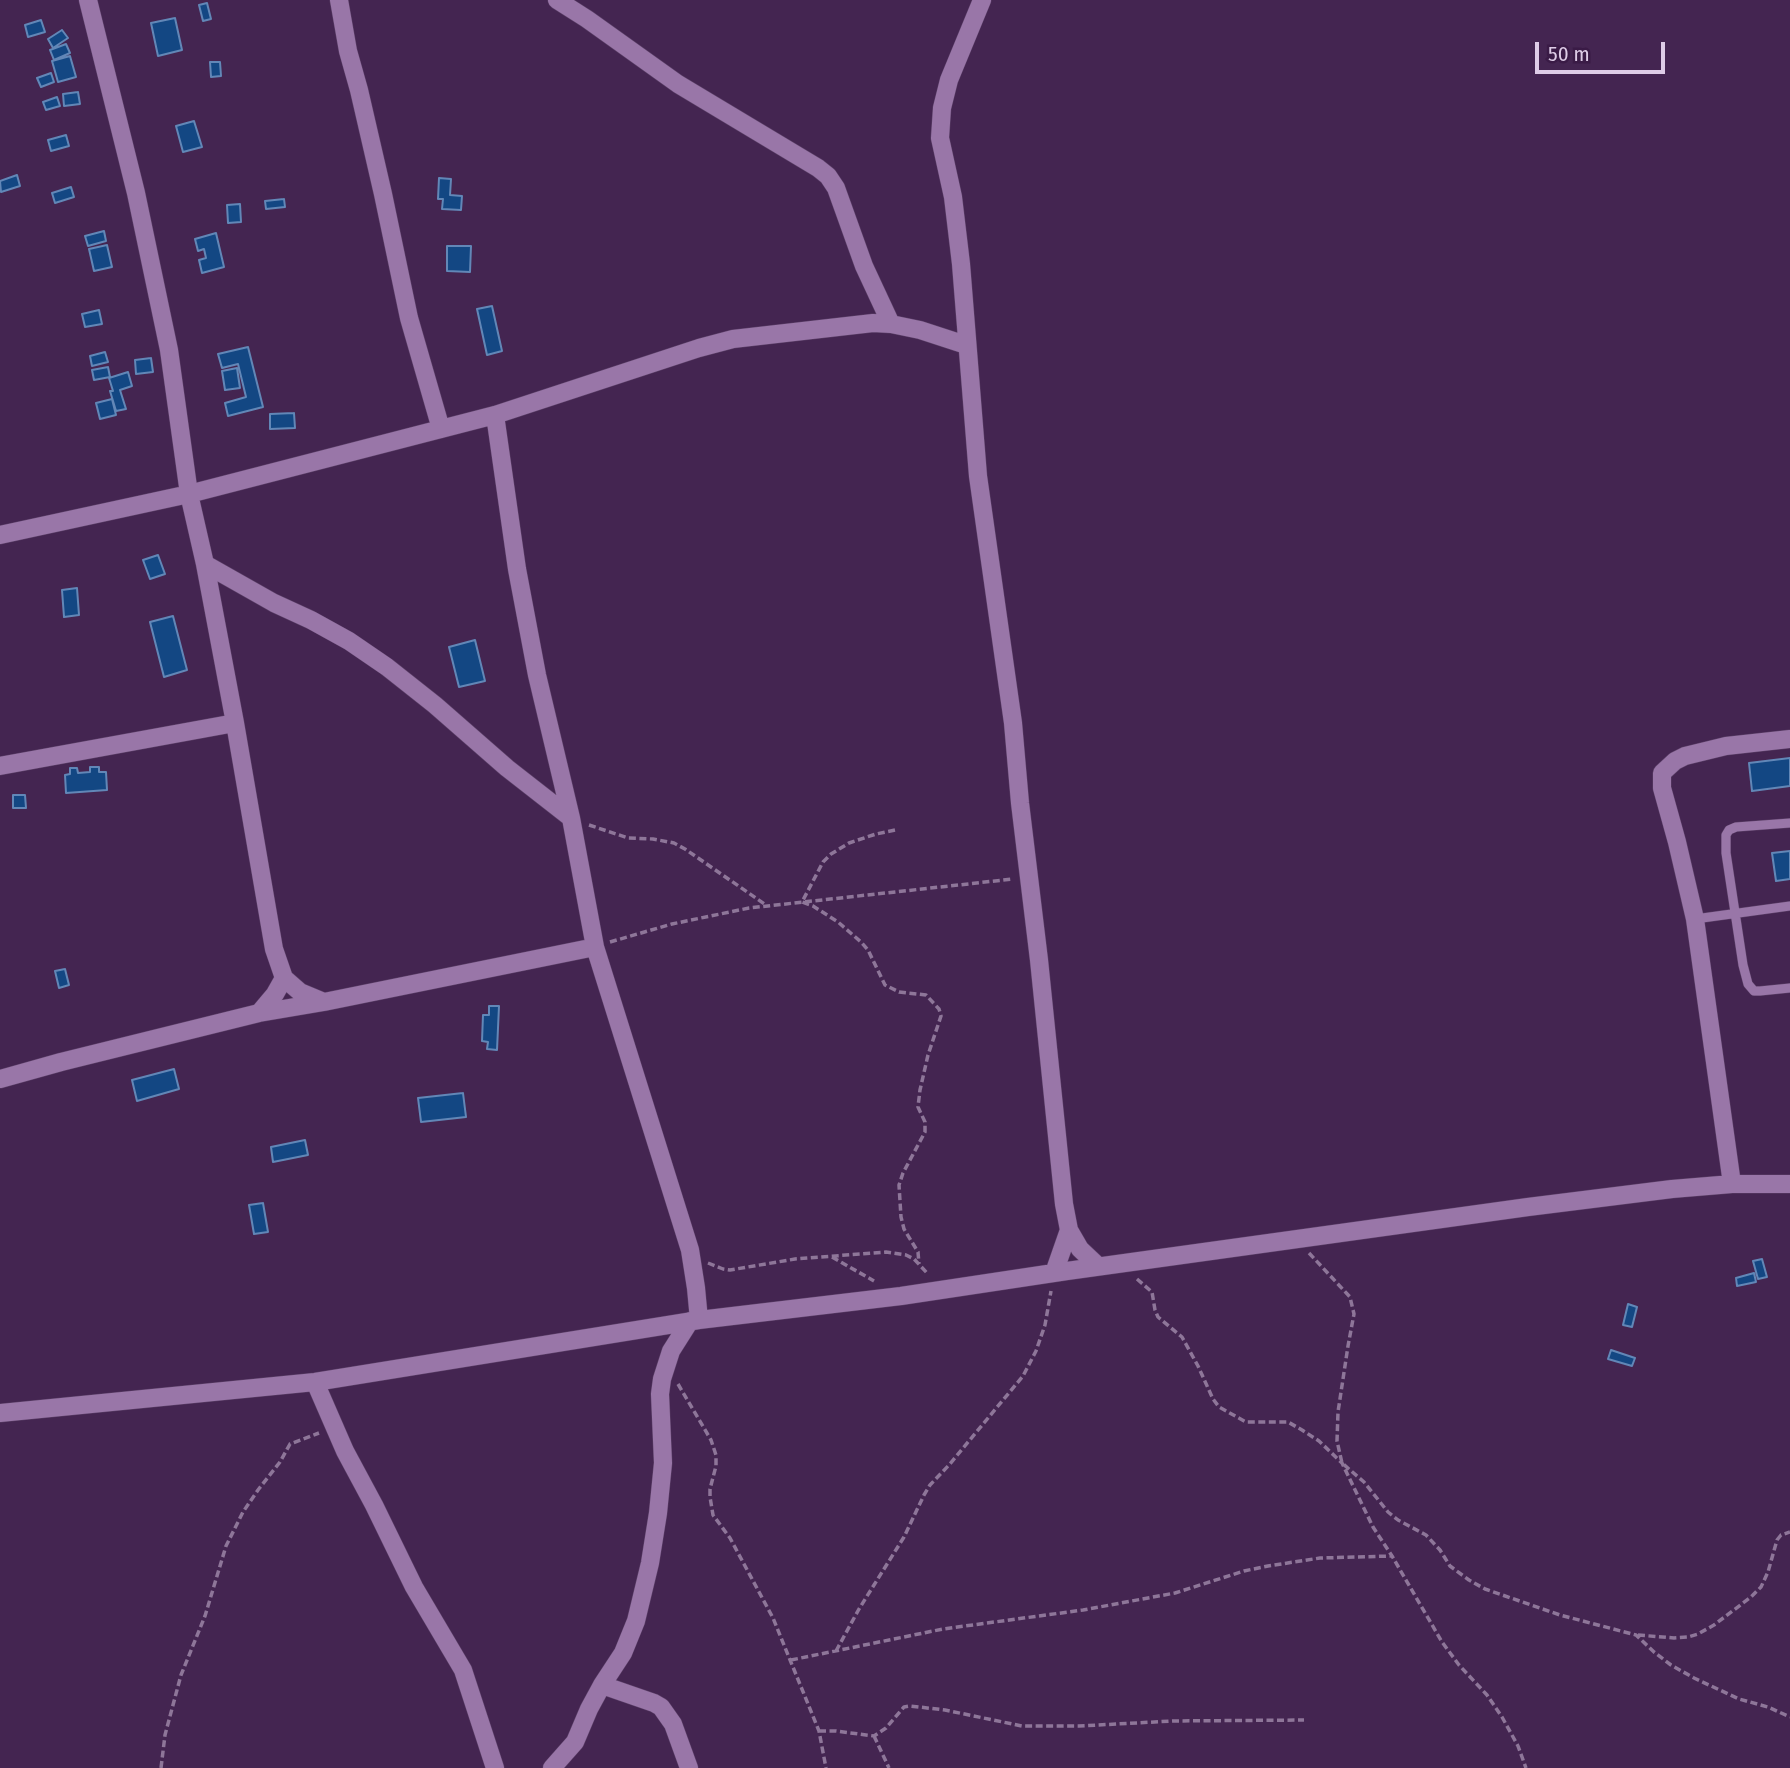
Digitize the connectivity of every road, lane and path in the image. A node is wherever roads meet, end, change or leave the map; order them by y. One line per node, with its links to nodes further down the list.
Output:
1 (88, 0): 9 (street)
2 (338, 0): 8 (street)
3 (556, 0): 5 (street)
4 (982, 0): 6 (street)
5 (891, 324): 6 (street); 7 (street)
6 (967, 345): 18 (street)
7 (495, 415): 8 (street); 15 (street)
8 (441, 429): 9 (street)
9 (189, 494): 10 (street); 11 (street)
10 (0, 535)
11 (205, 564): 12 (street); 15 (street)
12 (235, 723): 14 (street); 25 (street)
13 (1790, 739): 23 (street)
14 (0, 766)
15 (570, 818): 20 (path); 24 (street)
16 (1790, 823): 22 (lane)
17 (895, 830): 19 (path)
18 (1029, 878): 19 (path); 32 (street)
19 (802, 902): 20 (path); 36 (path)
20 (767, 906): 24 (path)
21 (1790, 906): 22 (lane)
22 (1735, 913): 23 (lane); 26 (lane)
23 (1695, 919): 30 (street)
24 (595, 947): 27 (street); 34 (street)
25 (284, 978): 27 (street); 28 (street)
26 (1790, 988)
27 (324, 1002): 28 (street)
28 (259, 1013): 29 (street)
29 (0, 1079)
30 (1732, 1184): 31 (street); 33 (street)
31 (1790, 1184)
32 (1069, 1230): 38 (street); 39 (street)
33 (1297, 1239): 37 (street); 47 (path)
34 (690, 1250): 35 (path); 42 (street)
35 (830, 1256): 36 (path); 41 (path)
36 (919, 1264): 40 (path)
37 (1117, 1264): 38 (street); 47 (path)
38 (1098, 1266): 39 (street)
39 (1054, 1273): 40 (street); 51 (path)
40 (940, 1290): 41 (street)
41 (901, 1296): 42 (street)
42 (694, 1320): 43 (street); 44 (street)
43 (666, 1363): 52 (path); 53 (street)
44 (315, 1382): 45 (street); 46 (street)
45 (0, 1413)
46 (334, 1426): 58 (path); 59 (street)
47 (1342, 1464): 49 (path); 50 (path)
48 (1790, 1532): 50 (path)
49 (1392, 1556): 51 (path); 64 (path)
50 (1636, 1635): 54 (path)
51 (836, 1651): 52 (path)
52 (791, 1660): 56 (path)
53 (602, 1685): 60 (street); 61 (street)
54 (1790, 1717)
55 (1304, 1720): 57 (path)
56 (819, 1731): 57 (path); 62 (path)
57 (874, 1736): 63 (path)
58 (161, 1768)
59 (495, 1768)
60 (552, 1768)
61 (689, 1768)
62 (827, 1768)
63 (888, 1768)
64 (1526, 1768)

